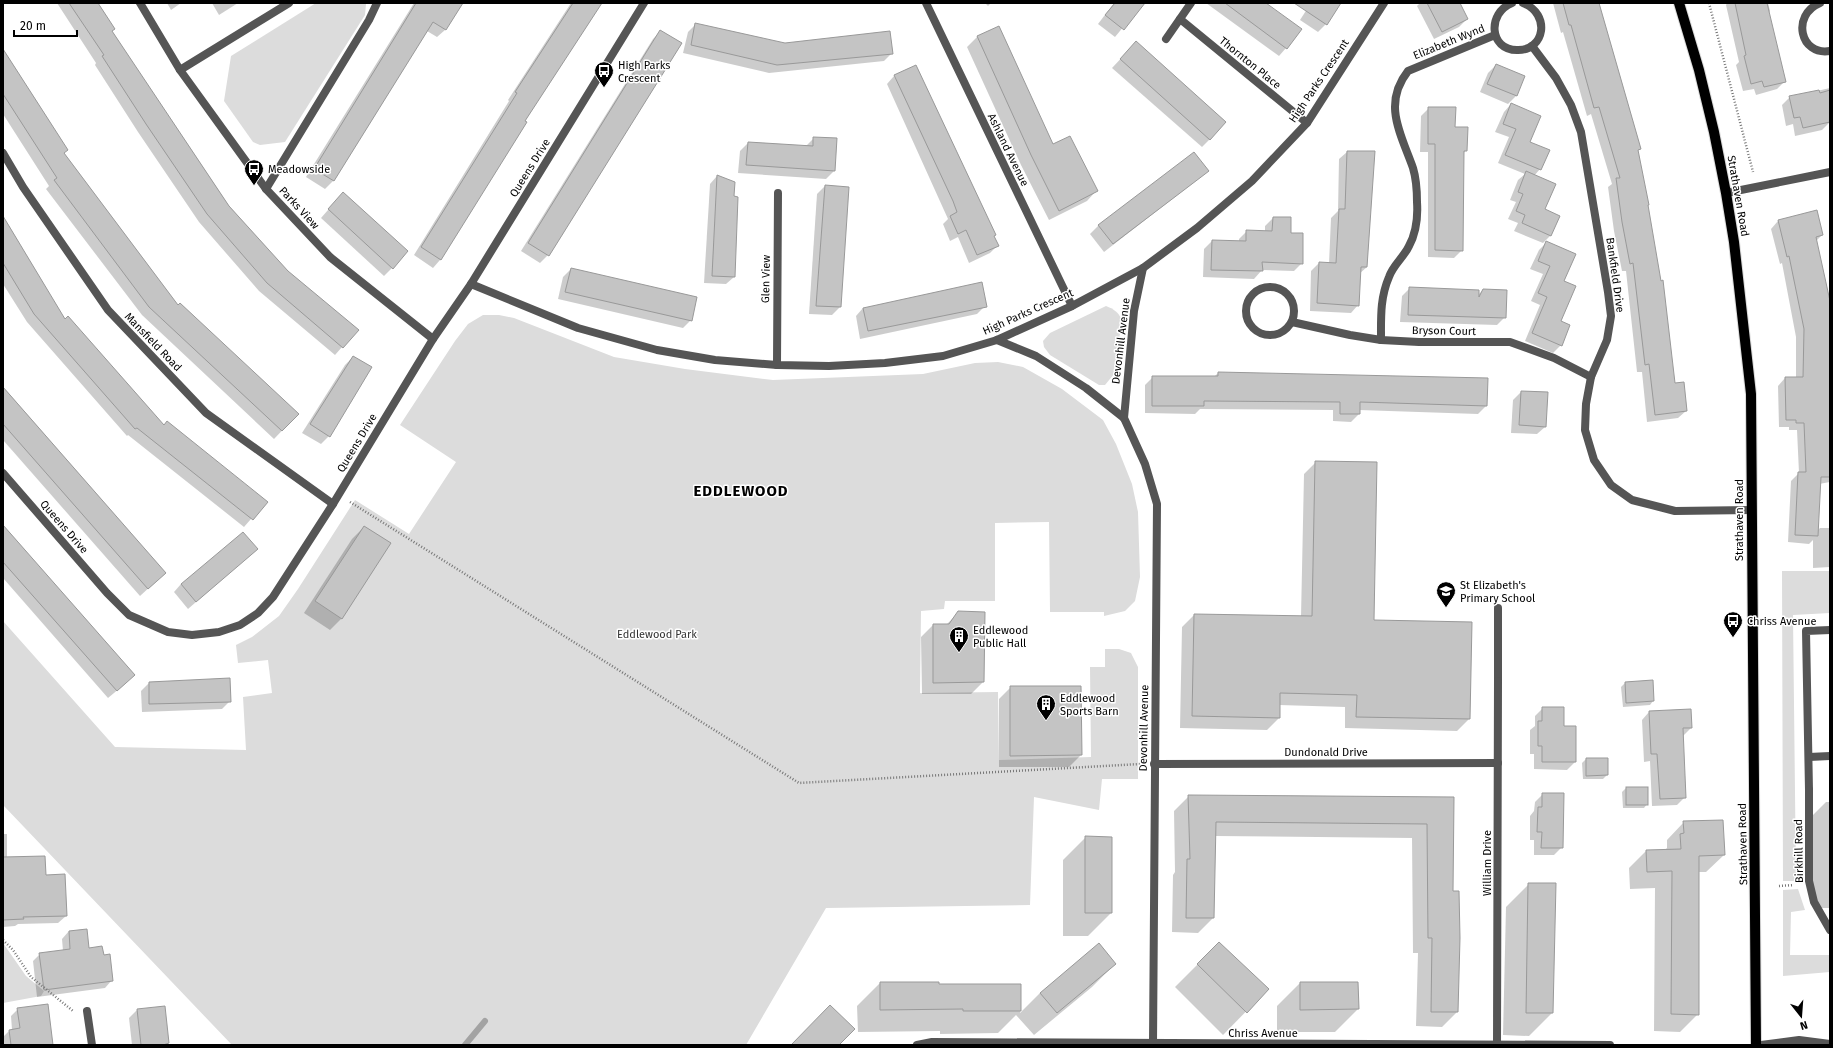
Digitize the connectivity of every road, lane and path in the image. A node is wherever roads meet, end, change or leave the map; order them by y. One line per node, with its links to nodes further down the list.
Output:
1 (140, 3): 18 (street, Parks View)
2 (289, 3): 18 (street)
3 (377, 3): 23 (street)
4 (644, 3): 27 (street, Queens Drive)
5 (926, 3): 28 (street, Ashland Avenue)
6 (1192, 3): 13 (street)
7 (1384, 3): 19 (street, High Parks Crescent)
8 (1512, 3): 14 (street)
9 (1523, 3): 16 (street)
10 (1679, 3): 25 (main road, Strathaven Road)
11 (1709, 3): 22 (path)
12 (1820, 3): 17 (street)
13 (1180, 19): 15 (street); 19 (street, Thornton Place)
14 (1495, 35): 16 (street); 32 (street, Elizabeth Wynd)
15 (1166, 39)
16 (1532, 46): 34 (street, Bankfield Drive)
17 (1830, 51)
18 (180, 70): 23 (street, Parks View)
19 (1307, 123): 26 (street, High Parks Crescent)
20 (3, 153): 38 (street, Mansfield Road)
21 (1830, 172): 22 (street)
22 (1756, 187): 25 (street)
23 (266, 189): 30 (street, Parks View)
24 (778, 193): 33 (street, Glen View)
25 (1726, 193): 39 (main road, Strathaven Road)
26 (1143, 268): 28 (street, High Parks Crescent); 35 (street, Devonhill Avenue)
27 (471, 284): 30 (street, Queens Drive); 33 (street, High Parks Crescent)
28 (1072, 306): 31 (street, High Parks Crescent)
29 (1292, 322): 29 (street); 32 (street, Bryson Court)
30 (433, 339): 37 (street, Queens Drive)
31 (998, 340): 33 (street, High Parks Crescent); 35 (street, Devonhill Avenue)
32 (1381, 340): 34 (street, Bryson Court)
33 (776, 365)
34 (1591, 377): 39 (street, Bankfield Drive)
35 (1124, 418): 45 (street, Devonhill Avenue)
36 (3, 473): 38 (street, Queens Drive)
37 (338, 494): 38 (street, Queens Drive); 45 (path)
38 (333, 504)
39 (1751, 510): 56 (main road, Strathaven Road)
40 (1498, 608): 44 (street, William Drive)
41 (1830, 630): 43 (street, Birkhill Road)
42 (1830, 756): 43 (street)
43 (1809, 757): 46 (street, Birkhill Road)
44 (1498, 763): 45 (street, Dundonald Drive); 54 (street, William Drive)
45 (1154, 764): 50 (street, Devonhill Avenue)
46 (1830, 930)
47 (3, 940): 48 (path)
48 (87, 1011): 52 (street)
49 (1086, 1044): 50 (street, Chriss Avenue); 53 (street, Chriss Avenue)
50 (1153, 1044): 54 (street, Chriss Avenue)
51 (1830, 1044): 57 (street)
52 (92, 1045)
53 (917, 1045)
54 (1497, 1045): 55 (street, Chriss Avenue)
55 (1610, 1045)
56 (1756, 1045)
57 (1761, 1045)

